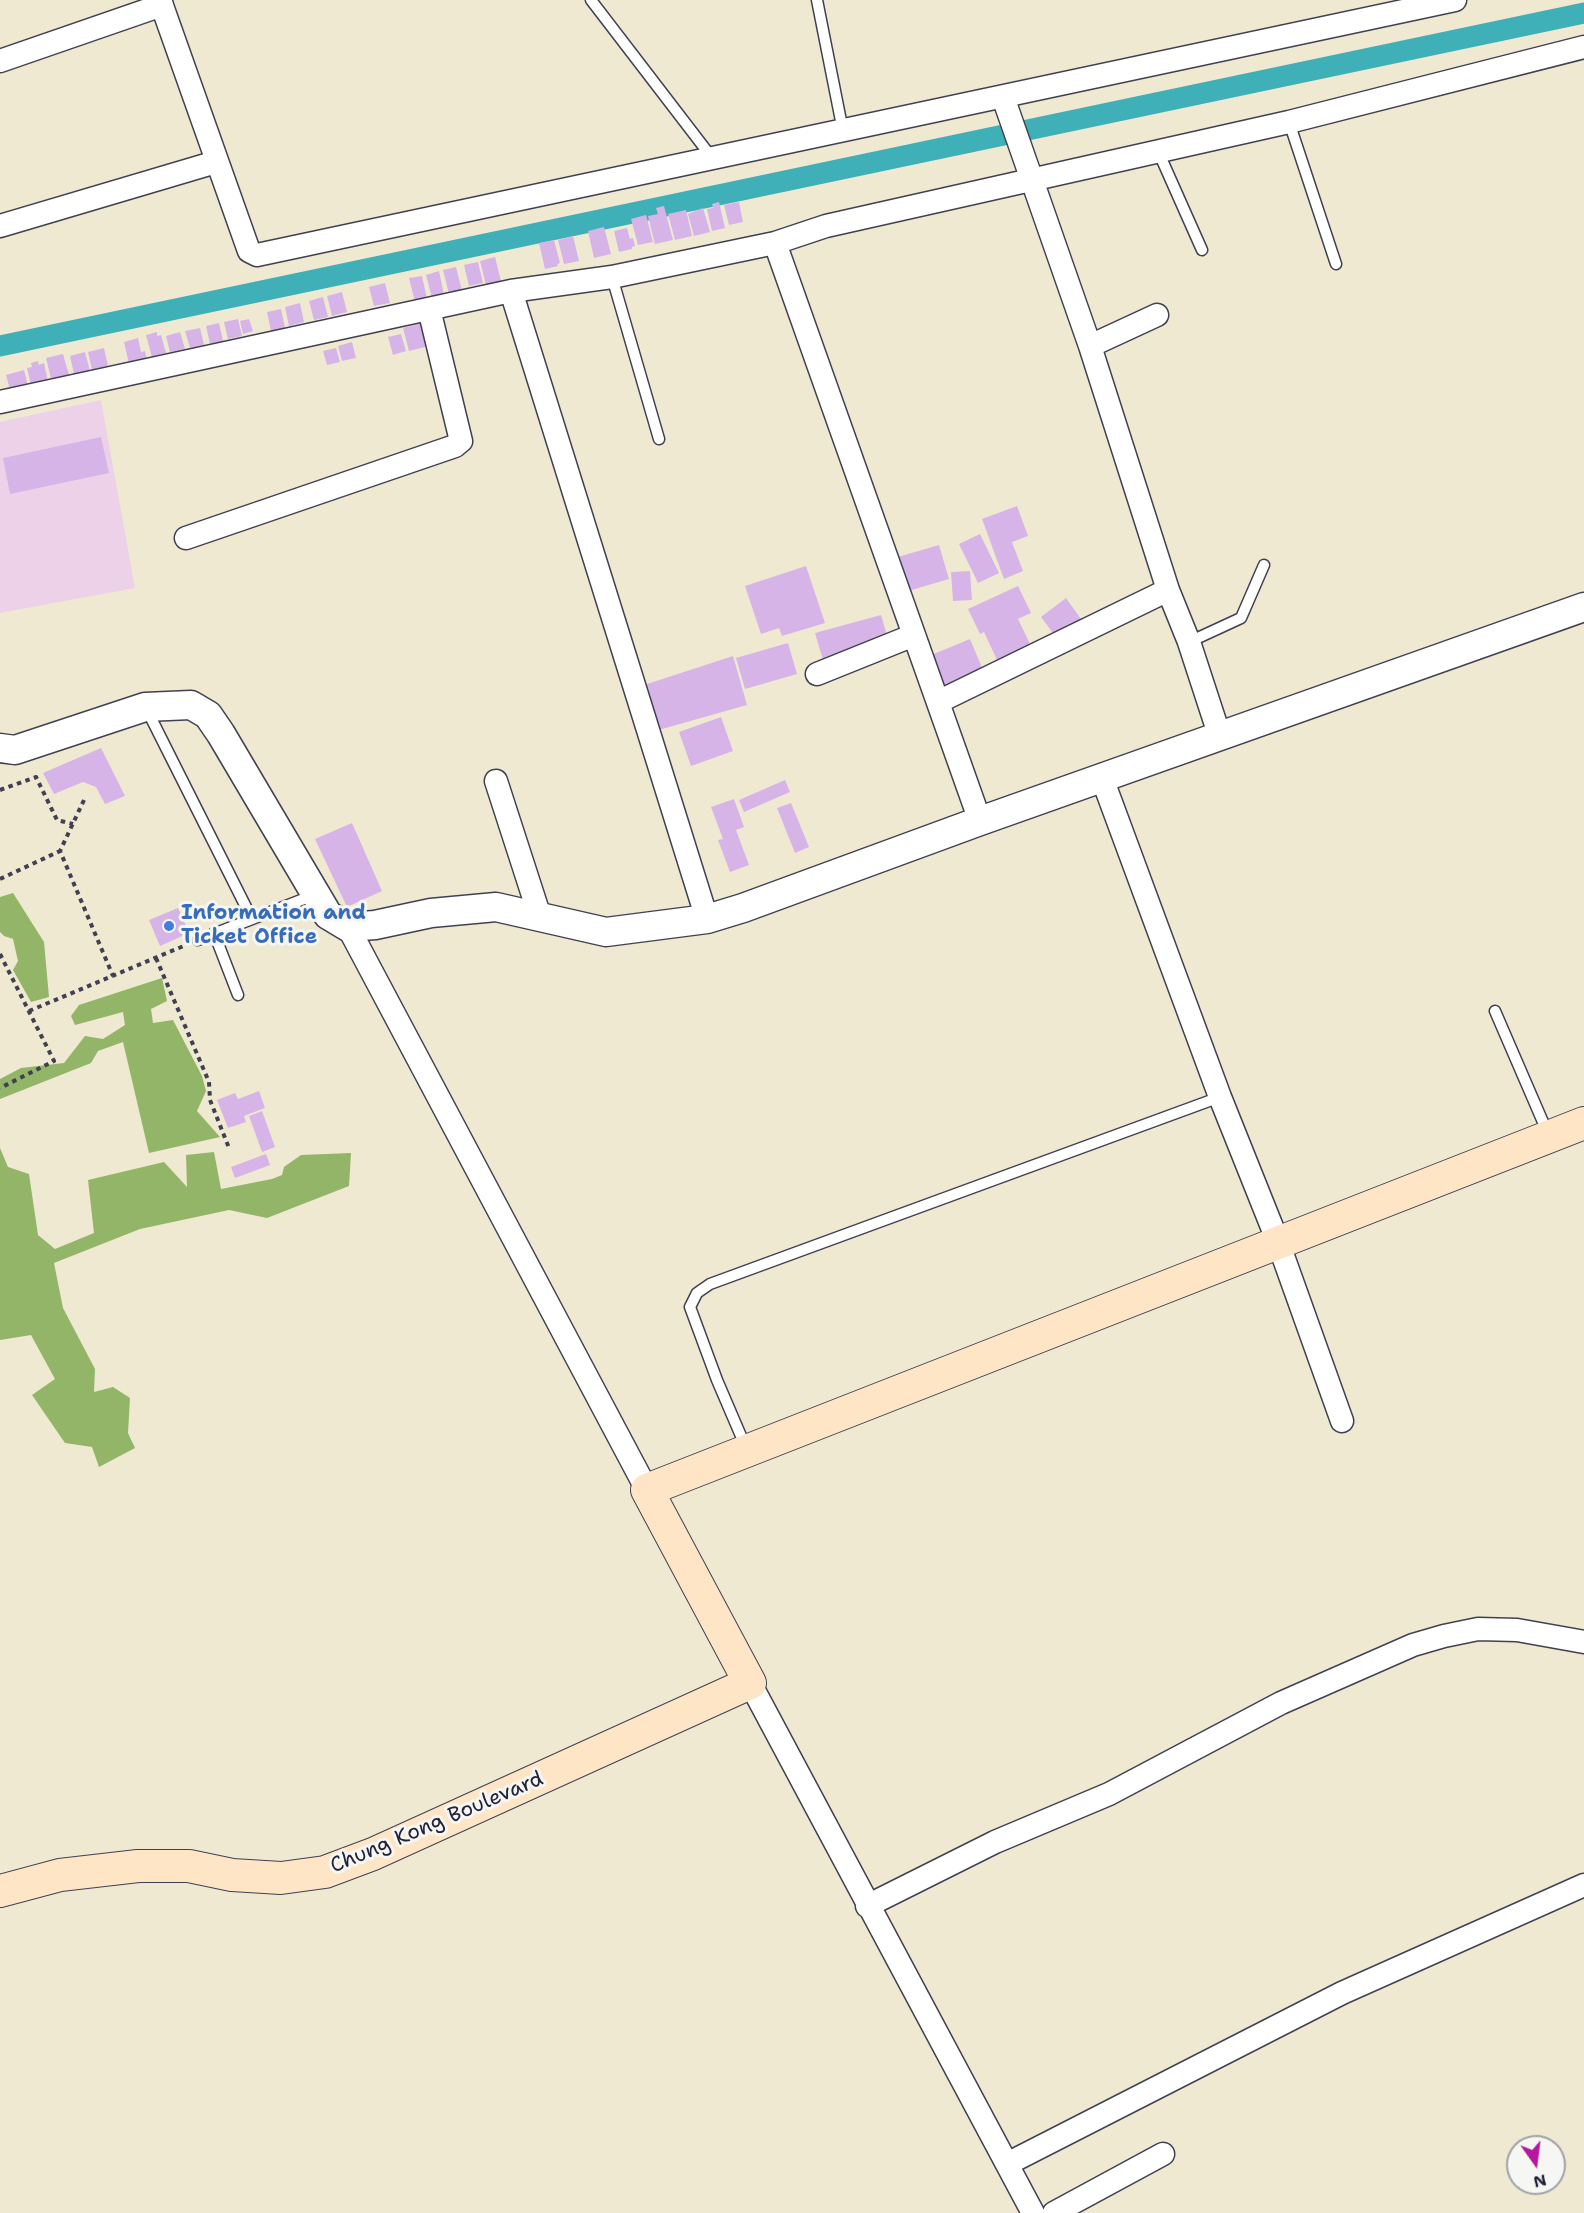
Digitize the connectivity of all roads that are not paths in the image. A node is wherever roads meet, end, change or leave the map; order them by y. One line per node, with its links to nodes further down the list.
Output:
1 (591, 0): 11 (lane)
2 (817, 0): 9 (lane)
3 (1455, 0): 7 (street)
4 (161, 3): 6 (street); 12 (street)
5 (1584, 47): 8 (street)
6 (0, 61)
7 (1007, 106): 9 (street); 13 (street)
8 (1289, 122): 10 (street); 17 (lane)
9 (843, 131): 11 (street)
10 (1158, 151): 13 (street); 16 (lane)
11 (713, 159): 12 (street)
12 (216, 162): 14 (street)
13 (1031, 180): 15 (street); 22 (street)
14 (0, 226)
15 (775, 243): 18 (street); 29 (street)
16 (1202, 250)
17 (1336, 264)
18 (612, 277): 19 (street); 24 (lane)
19 (511, 291): 20 (street); 42 (street)
20 (429, 309): 23 (street); 25 (street)
21 (1157, 315): 22 (street)
22 (1090, 346): 27 (street)
23 (0, 402)
24 (659, 440)
25 (186, 538)
26 (1264, 565): 30 (lane)
27 (1168, 590): 30 (street); 32 (street)
28 (1584, 607): 34 (street)
29 (914, 635): 31 (street); 32 (street)
30 (1189, 642): 34 (street)
31 (817, 674)
32 (938, 702): 38 (street)
33 (145, 707): 35 (street); 39 (street); 41 (lane)
34 (1220, 737): 36 (street)
35 (0, 748)
36 (1102, 778): 38 (street); 48 (street)
37 (496, 781): 40 (street)
38 (980, 821): 42 (street)
39 (314, 895): 41 (lane); 43 (street)
40 (540, 917): 42 (street); 43 (street)
41 (252, 919): 44 (lane)
42 (707, 919)
43 (348, 927): 54 (street)
44 (214, 933): 45 (lane); 46 (lane)
45 (198, 940)
46 (238, 995)
47 (1495, 1011): 50 (lane)
48 (1220, 1097): 51 (street); 53 (lane)
49 (1584, 1123): 50 (main road)
50 (1549, 1136): 51 (main road)
51 (1278, 1242): 52 (street); 53 (main road)
52 (1342, 1421)
53 (748, 1450): 54 (main road)
54 (647, 1490): 56 (main road)
55 (1584, 1642): 59 (street)
56 (750, 1683): 58 (main road, Chung Kong Boulevard); 59 (street)
57 (1584, 1885): 61 (street)
58 (0, 1891)
59 (867, 1906): 61 (street)
60 (1163, 2154): 63 (street)
61 (1007, 2164): 62 (street)
62 (1033, 2213)
63 (1054, 2213)

